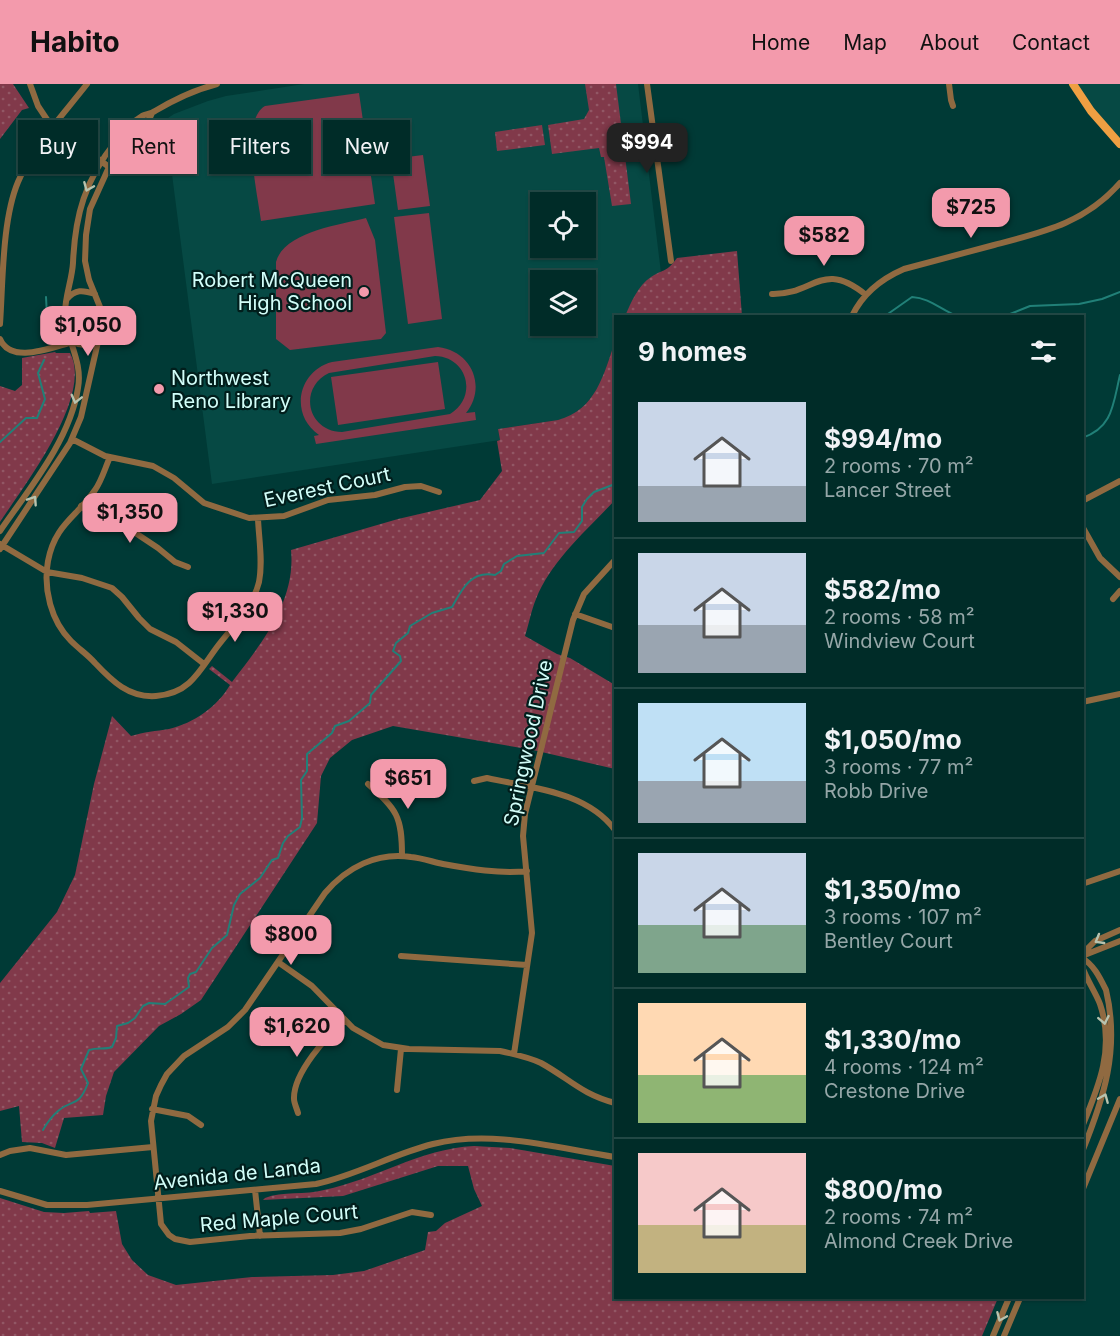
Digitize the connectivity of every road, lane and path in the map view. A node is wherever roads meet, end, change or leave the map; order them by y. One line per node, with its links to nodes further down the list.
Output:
1 (30, 84): 9 (street)
2 (87, 84): 10 (street)
3 (217, 84): 8 (street)
4 (647, 84): 17 (street)
5 (949, 84): 7 (street)
6 (1073, 84): 11 (main road)
7 (953, 106)
8 (152, 113): 13 (street); 14 (street)
9 (49, 120)
10 (59, 120)
11 (1120, 144)
12 (98, 160): 13 (street)
13 (101, 162): 14 (street); 21 (street, one-way to 21)
14 (109, 167): 18 (street)
15 (22, 174): 23 (street)
16 (1120, 183): 20 (street)
17 (671, 261)
18 (95, 294): 21 (street); 25 (street)
19 (772, 294): 20 (street)
20 (866, 295): 22 (street)
21 (66, 300): 26 (street)
22 (853, 315)
23 (0, 324)
24 (0, 339): 26 (street)
25 (99, 339): 26 (street); 27 (street)
26 (73, 342): 35 (street, one-way to 35)
27 (72, 439): 28 (street); 36 (street, one-way to 27)
28 (110, 457): 32 (street); 33 (street)
29 (1120, 481): 31 (street)
30 (439, 492): 33 (street, Everest Court)
31 (1084, 500)
32 (81, 506): 38 (street); 39 (street)
33 (258, 519): 45 (street)
34 (1084, 530): 40 (street)
35 (0, 531)
36 (1, 546): 39 (street)
37 (614, 561): 43 (street, Springwood Drive)
38 (188, 567)
39 (47, 572): 45 (street); 45 (street)
40 (1120, 576)
41 (1120, 591): 42 (street)
42 (1113, 599)
43 (575, 614): 44 (street); 50 (street, Springwood Drive)
44 (614, 628)
45 (204, 664)
46 (1120, 694): 47 (street)
47 (1084, 702)
48 (474, 782): 50 (street)
49 (368, 784): 52 (street)
50 (531, 788): 51 (street); 53 (street, Springwood Drive)
51 (614, 829)
52 (402, 856): 53 (street); 62 (street)
53 (527, 871): 63 (street, Springwood Drive)
54 (1120, 871): 55 (street)
55 (1084, 883)
56 (1120, 930): 58 (street, one-way to 58)
57 (1120, 941): 59 (street)
58 (1084, 954)
59 (1084, 955)
60 (401, 956): 63 (street)
61 (1084, 958): 76 (street, one-way to 61)
62 (278, 962): 65 (street); 71 (street)
63 (527, 965): 67 (street, Springwood Drive)
64 (1084, 970): 73 (street, one-way to 73)
65 (345, 1020): 66 (street); 72 (street)
66 (401, 1049): 67 (street); 68 (street)
67 (514, 1054): 70 (street)
68 (397, 1090)
69 (1120, 1099): 79 (street)
70 (614, 1103)
71 (152, 1109): 74 (street); 75 (street, Red Maple Court)
72 (298, 1113)
73 (1084, 1122)
74 (201, 1125)
75 (153, 1147): 77 (street); 82 (street, Red Maple Court)
76 (1084, 1147)
77 (0, 1155)
78 (614, 1157): 80 (street, Avenida de Landa)
79 (1084, 1186)
80 (255, 1190): 82 (street, Avenida de Landa); 84 (street)
81 (0, 1191): 82 (street, Avenida de Landa)
82 (157, 1199): 84 (street, Red Maple Court)
83 (431, 1215): 84 (street, Red Maple Court)
84 (260, 1236)
85 (1009, 1299): 87 (street, one-way to 87)
86 (1020, 1299): 88 (street)
87 (993, 1336)
88 (1004, 1336)

